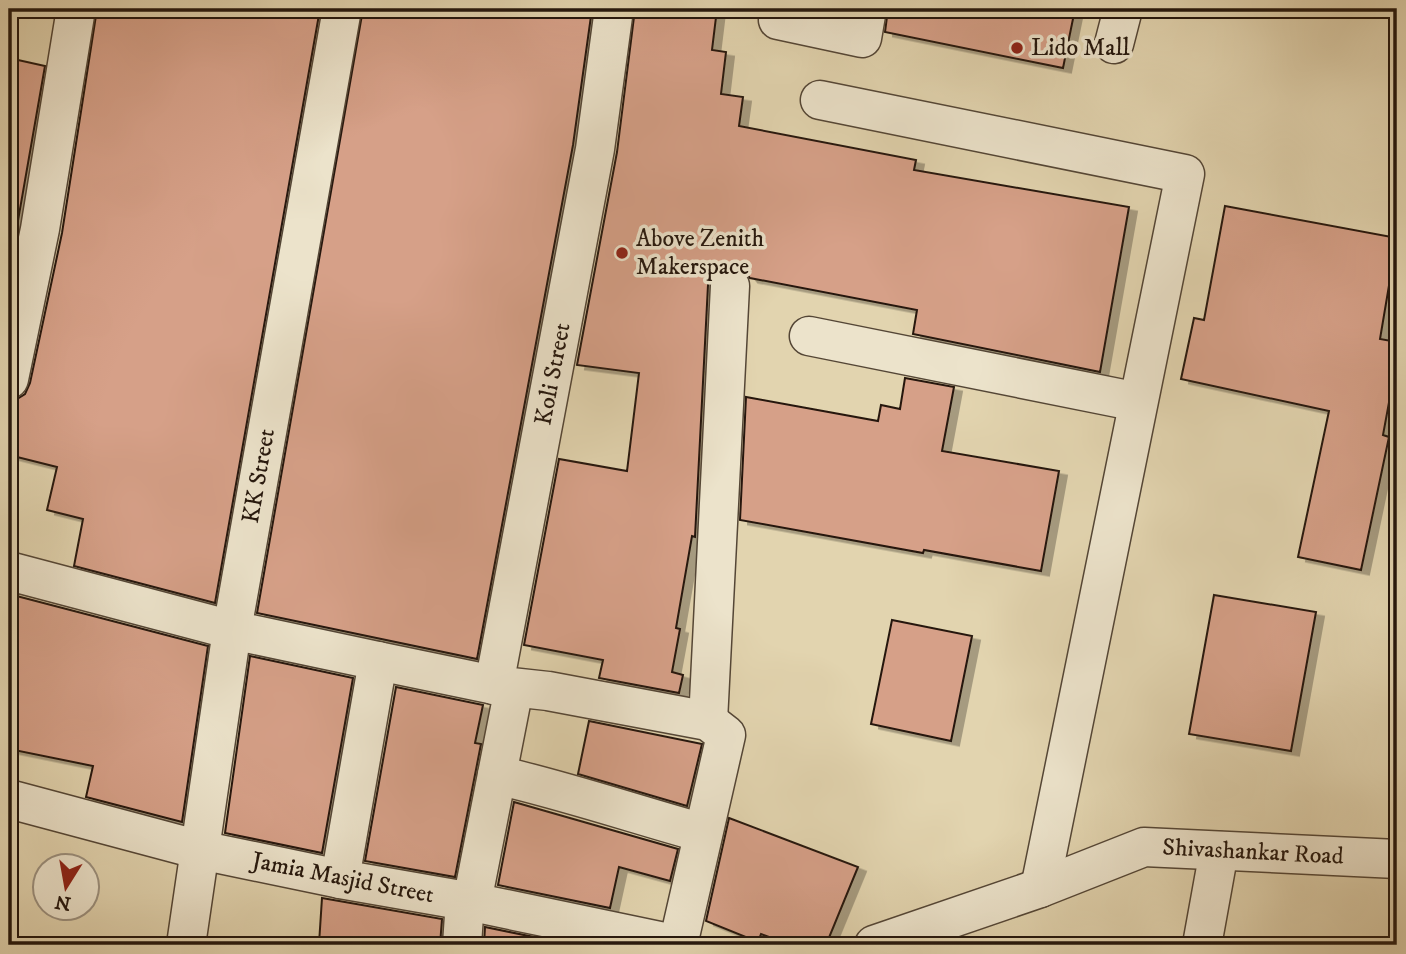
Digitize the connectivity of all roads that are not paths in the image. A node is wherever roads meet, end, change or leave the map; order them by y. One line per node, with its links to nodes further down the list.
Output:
1 (76, 9): 9 (street)
2 (342, 9): 12 (street, KK Street)
3 (614, 9): 14 (street, Koli Street)
4 (780, 9): 5 (street)
5 (867, 9)
6 (820, 100): 10 (street)
7 (730, 286): 15 (street)
8 (808, 336): 10 (street)
9 (9, 379)
10 (1138, 402): 23 (street)
11 (9, 571): 12 (street)
12 (232, 630): 13 (street); 19 (street, KK Street)
13 (378, 661): 14 (street); 22 (street)
14 (519, 688): 15 (street); 16 (street, Koli Street)
15 (708, 721): 18 (street)
16 (497, 775): 18 (street); 24 (street, Koli Street)
17 (9, 800): 19 (street, Jamia Masjid Street)
18 (704, 833): 27 (street)
19 (201, 850): 22 (street, Jamia Masjid Street); 25 (street, KK Street)
20 (1219, 851): 21 (street, Shivashankar Road); 23 (street, Shivashankar Road); 29 (street)
21 (1397, 859)
22 (340, 879): 24 (street, Jamia Masjid Street)
23 (1040, 888): 28 (street, Shivashankar Road)
24 (469, 901): 26 (street, Koli Street); 27 (street, Jamia Masjid Street)
25 (186, 945)
26 (462, 945)
27 (678, 945)
28 (874, 945)
29 (1202, 945)

